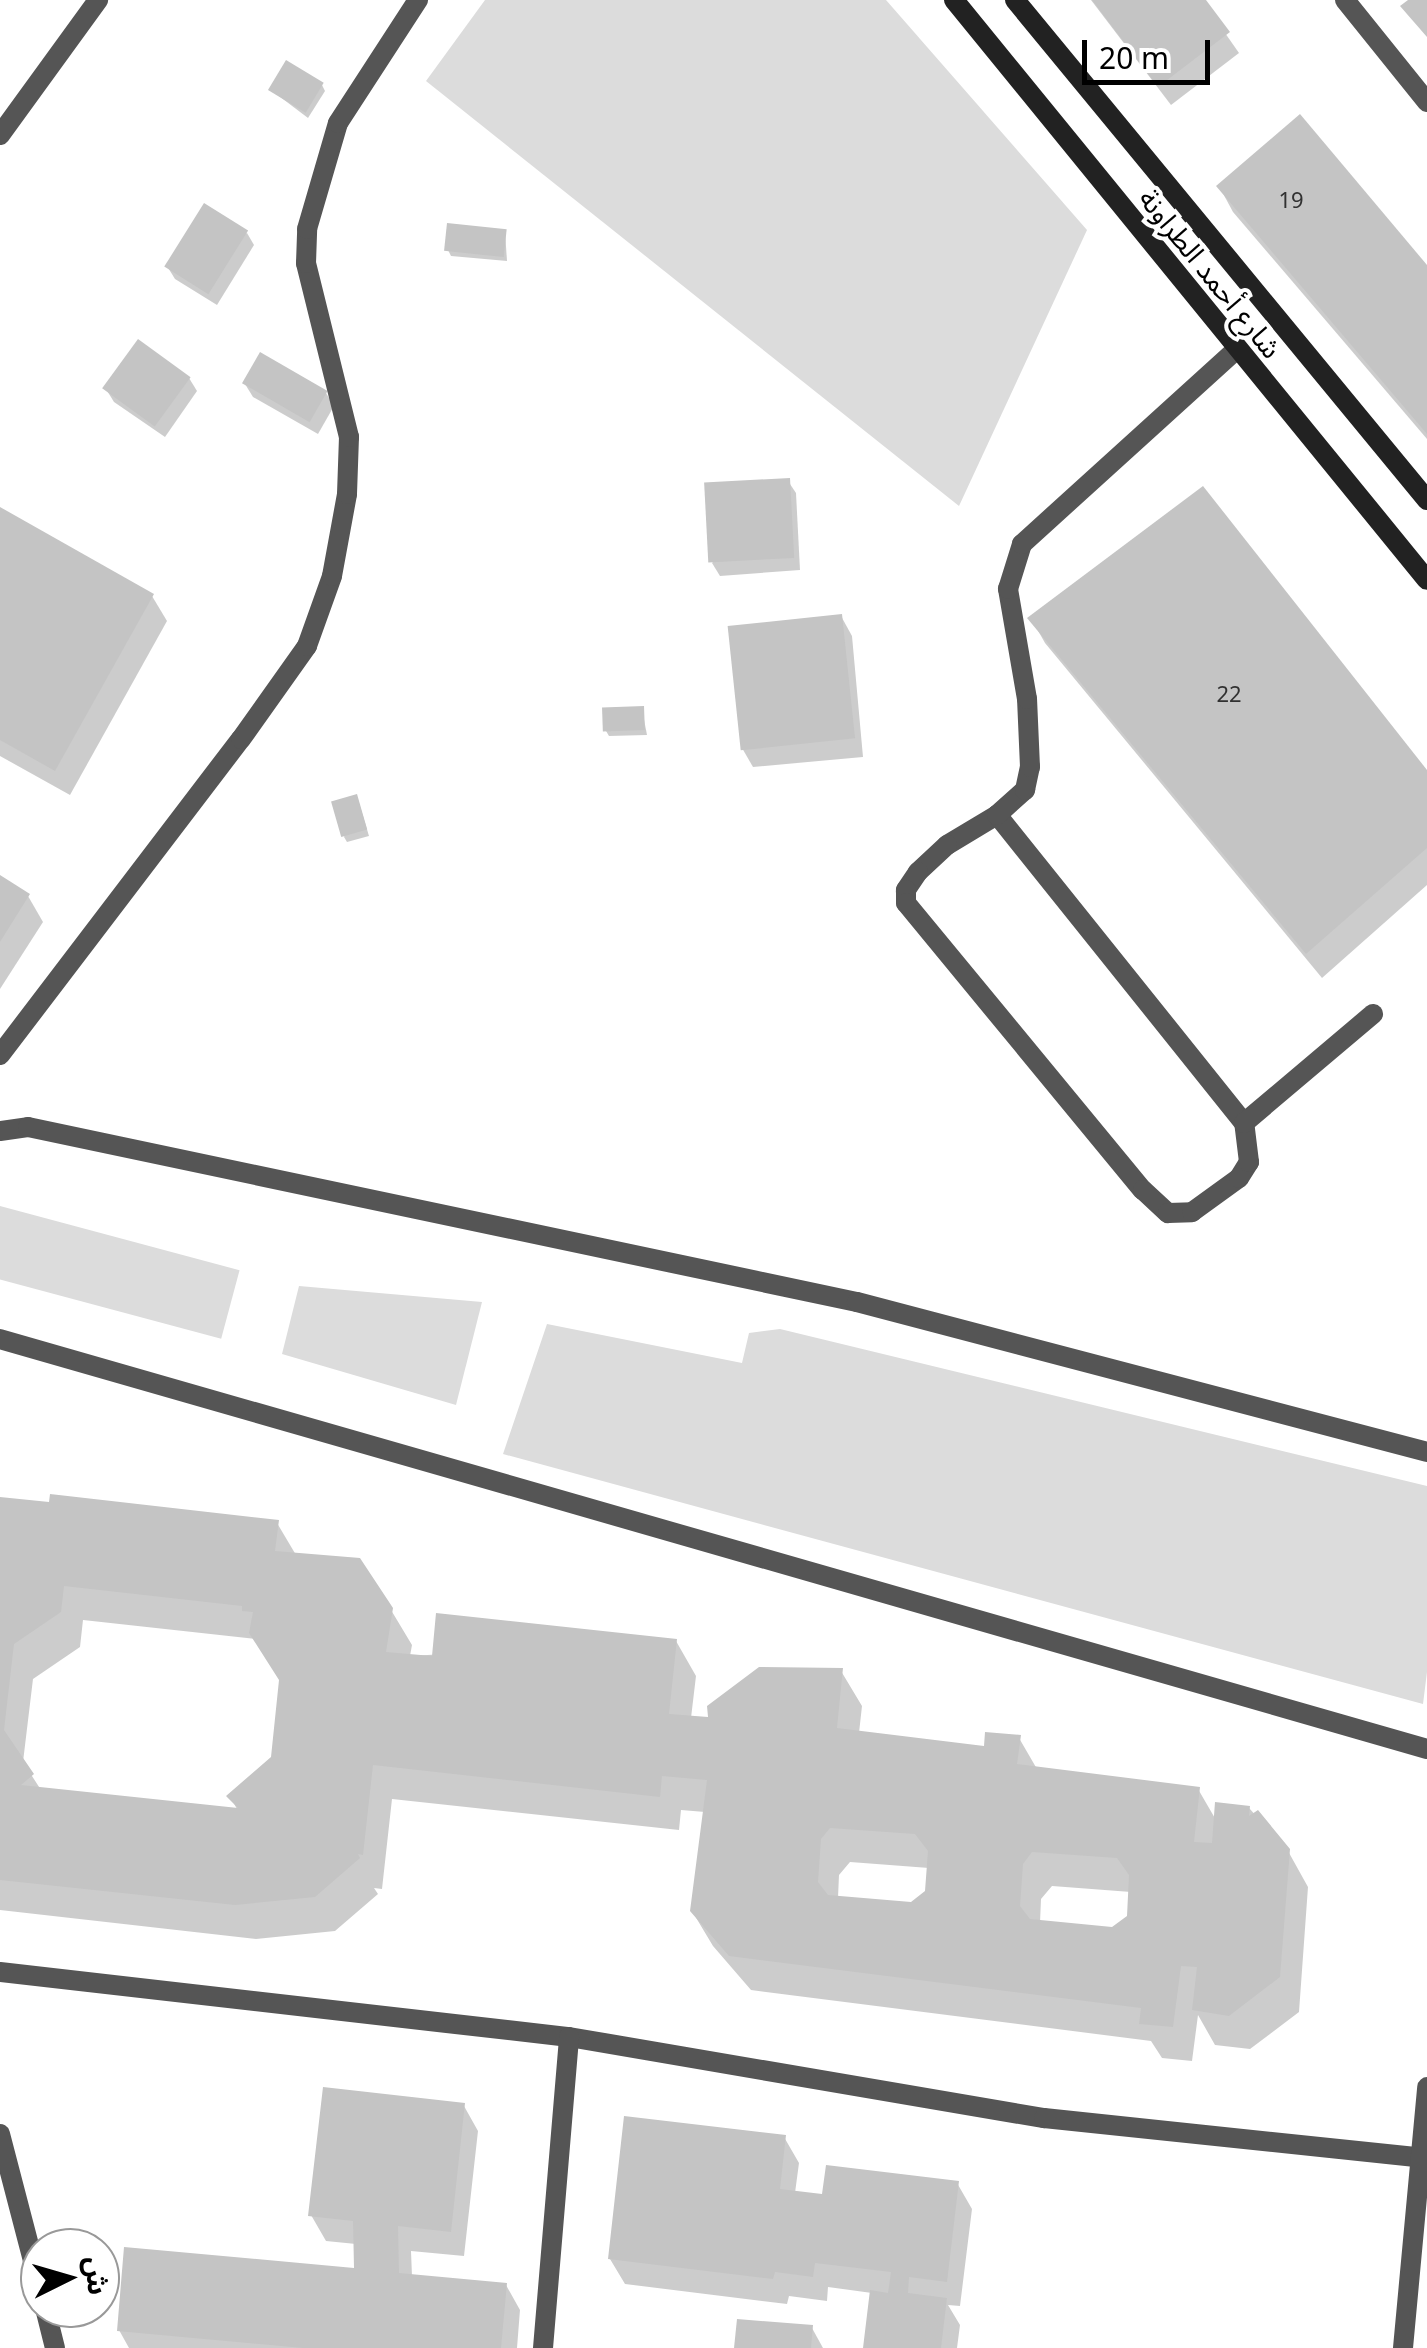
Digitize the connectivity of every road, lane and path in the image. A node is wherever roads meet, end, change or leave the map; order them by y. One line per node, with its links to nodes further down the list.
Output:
1 (98, 0): 7 (street)
2 (418, 0): 13 (street)
3 (954, 0): 8 (street, شارع أحمد الطراونة)
4 (1015, 0): 9 (street, شارع أحمد الطراونة)
5 (1344, 0): 6 (street)
6 (1427, 102)
7 (0, 135)
8 (1237, 348): 10 (street, شارع أحمد الطراونة); 11 (street)
9 (1427, 500)
10 (1427, 580)
11 (996, 815): 14 (street); 14 (street)
12 (1373, 1014): 14 (street)
13 (0, 1054)
14 (1244, 1123)
15 (0, 1130): 17 (street)
16 (0, 1339): 18 (street)
17 (1427, 1452)
18 (1427, 1748)
19 (0, 1972): 20 (street)
20 (569, 2037): 23 (street); 25 (street)
21 (1427, 2087): 23 (street)
22 (0, 2134): 24 (street)
23 (1418, 2157): 26 (street)
24 (24, 2228)
25 (543, 2348)
26 (1403, 2348)

